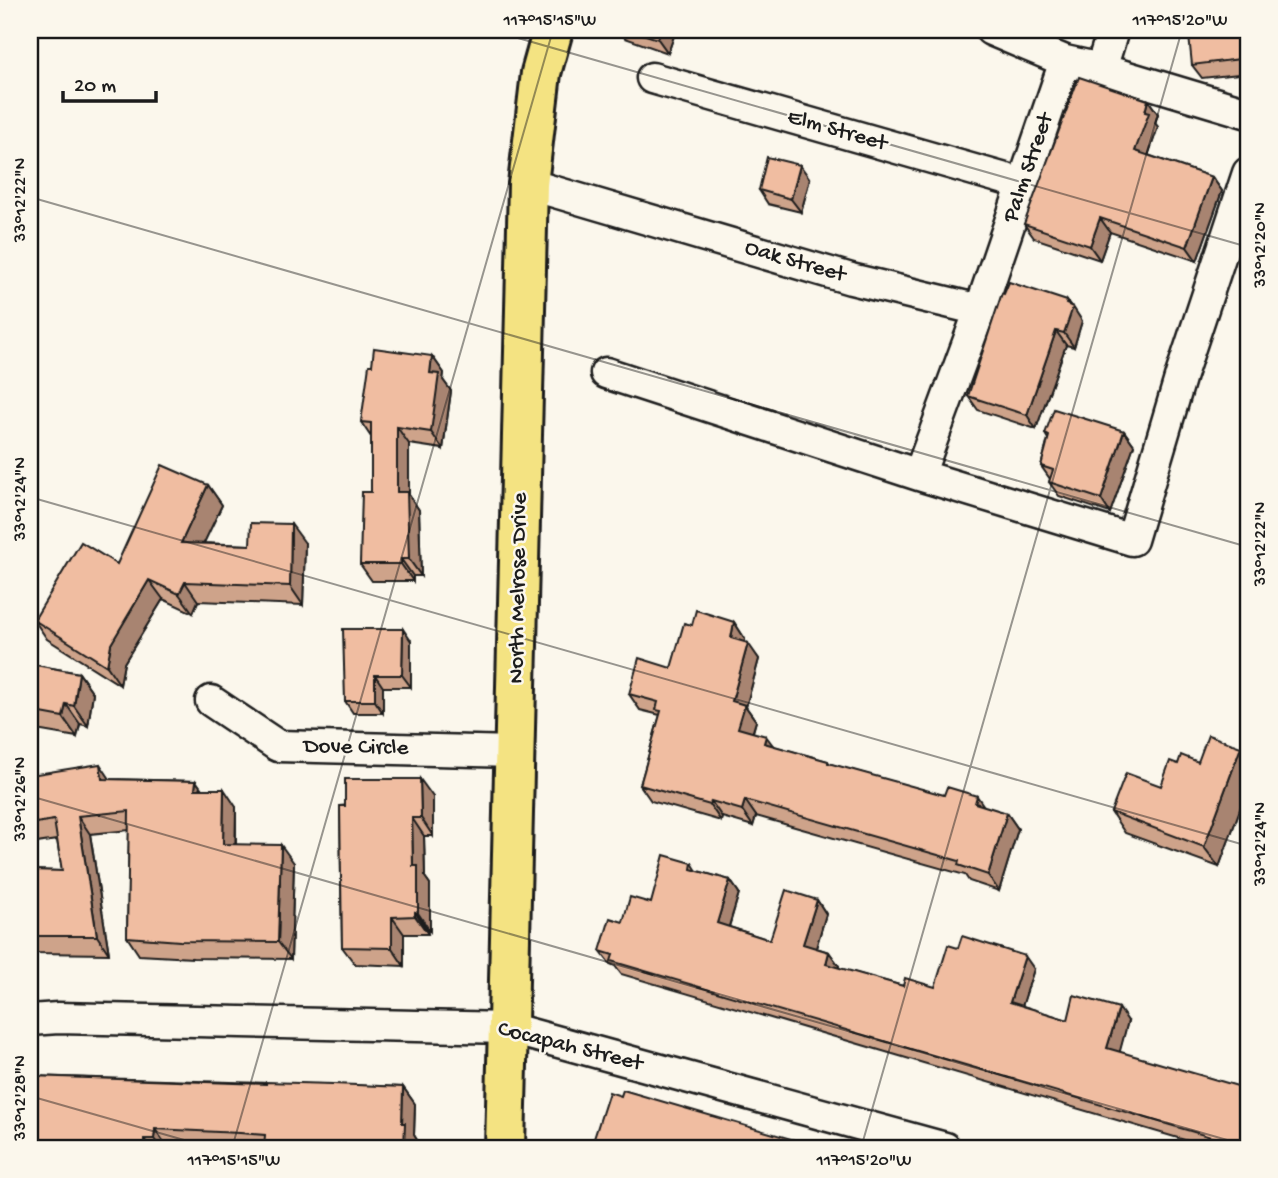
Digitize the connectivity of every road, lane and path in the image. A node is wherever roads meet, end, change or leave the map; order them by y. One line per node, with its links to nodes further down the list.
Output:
1 (553, 30): 9 (main road, North Melrose Drive)
2 (991, 30): 4 (street)
3 (1113, 30): 5 (street)
4 (1065, 61): 5 (street); 10 (street, Palm Street)
5 (1101, 69): 7 (street)
6 (652, 78): 10 (street, Elm Street)
7 (1248, 113)
8 (1248, 173): 13 (street)
9 (528, 184): 11 (street, Oak Street); 15 (main road, North Melrose Drive)
10 (1023, 184): 11 (street, Palm Street)
11 (980, 310): 13 (street, Palm Street)
12 (606, 373): 13 (street)
13 (919, 475)
14 (211, 701): 15 (street, Dove Circle)
15 (514, 752): 17 (main road, North Melrose Drive)
16 (44, 1019): 17 (street, Cocapah Street)
17 (508, 1028): 18 (main road, North Melrose Drive); 19 (street, Cocapah Street)
18 (505, 1148)
19 (945, 1148)

